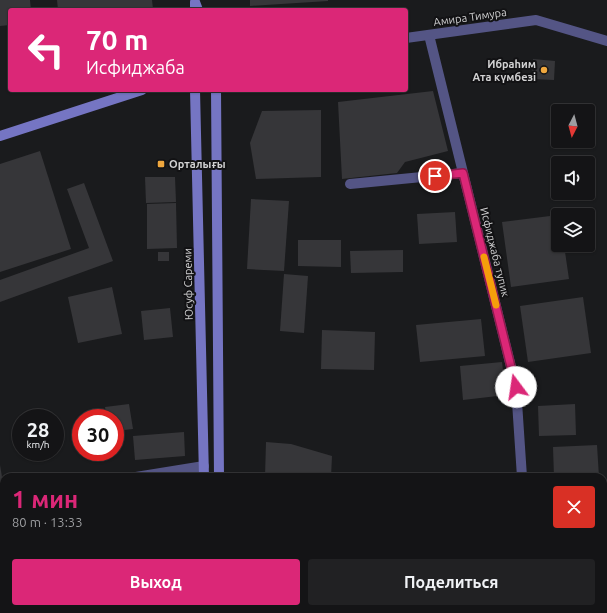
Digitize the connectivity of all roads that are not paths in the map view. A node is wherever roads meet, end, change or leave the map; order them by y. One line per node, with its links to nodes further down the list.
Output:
1 (429, 35): 2 (street, Амира Тимура); 3 (street, Амира Тимура); 8 (street, Исфиджаба тупик)
2 (408, 38)
3 (607, 42)
4 (136, 92): 7 (main road)
5 (195, 92): 10 (main road, Юсуф Сареми)
6 (216, 92): 13 (main road)
7 (0, 136)
8 (463, 173): 9 (street); 14 (street, Исфиджаба тупик)
9 (350, 184)
10 (204, 466): 11 (street); 12 (main road, Юсуф Сареми)
11 (161, 473)
12 (204, 473)
13 (219, 473)
14 (522, 473)

